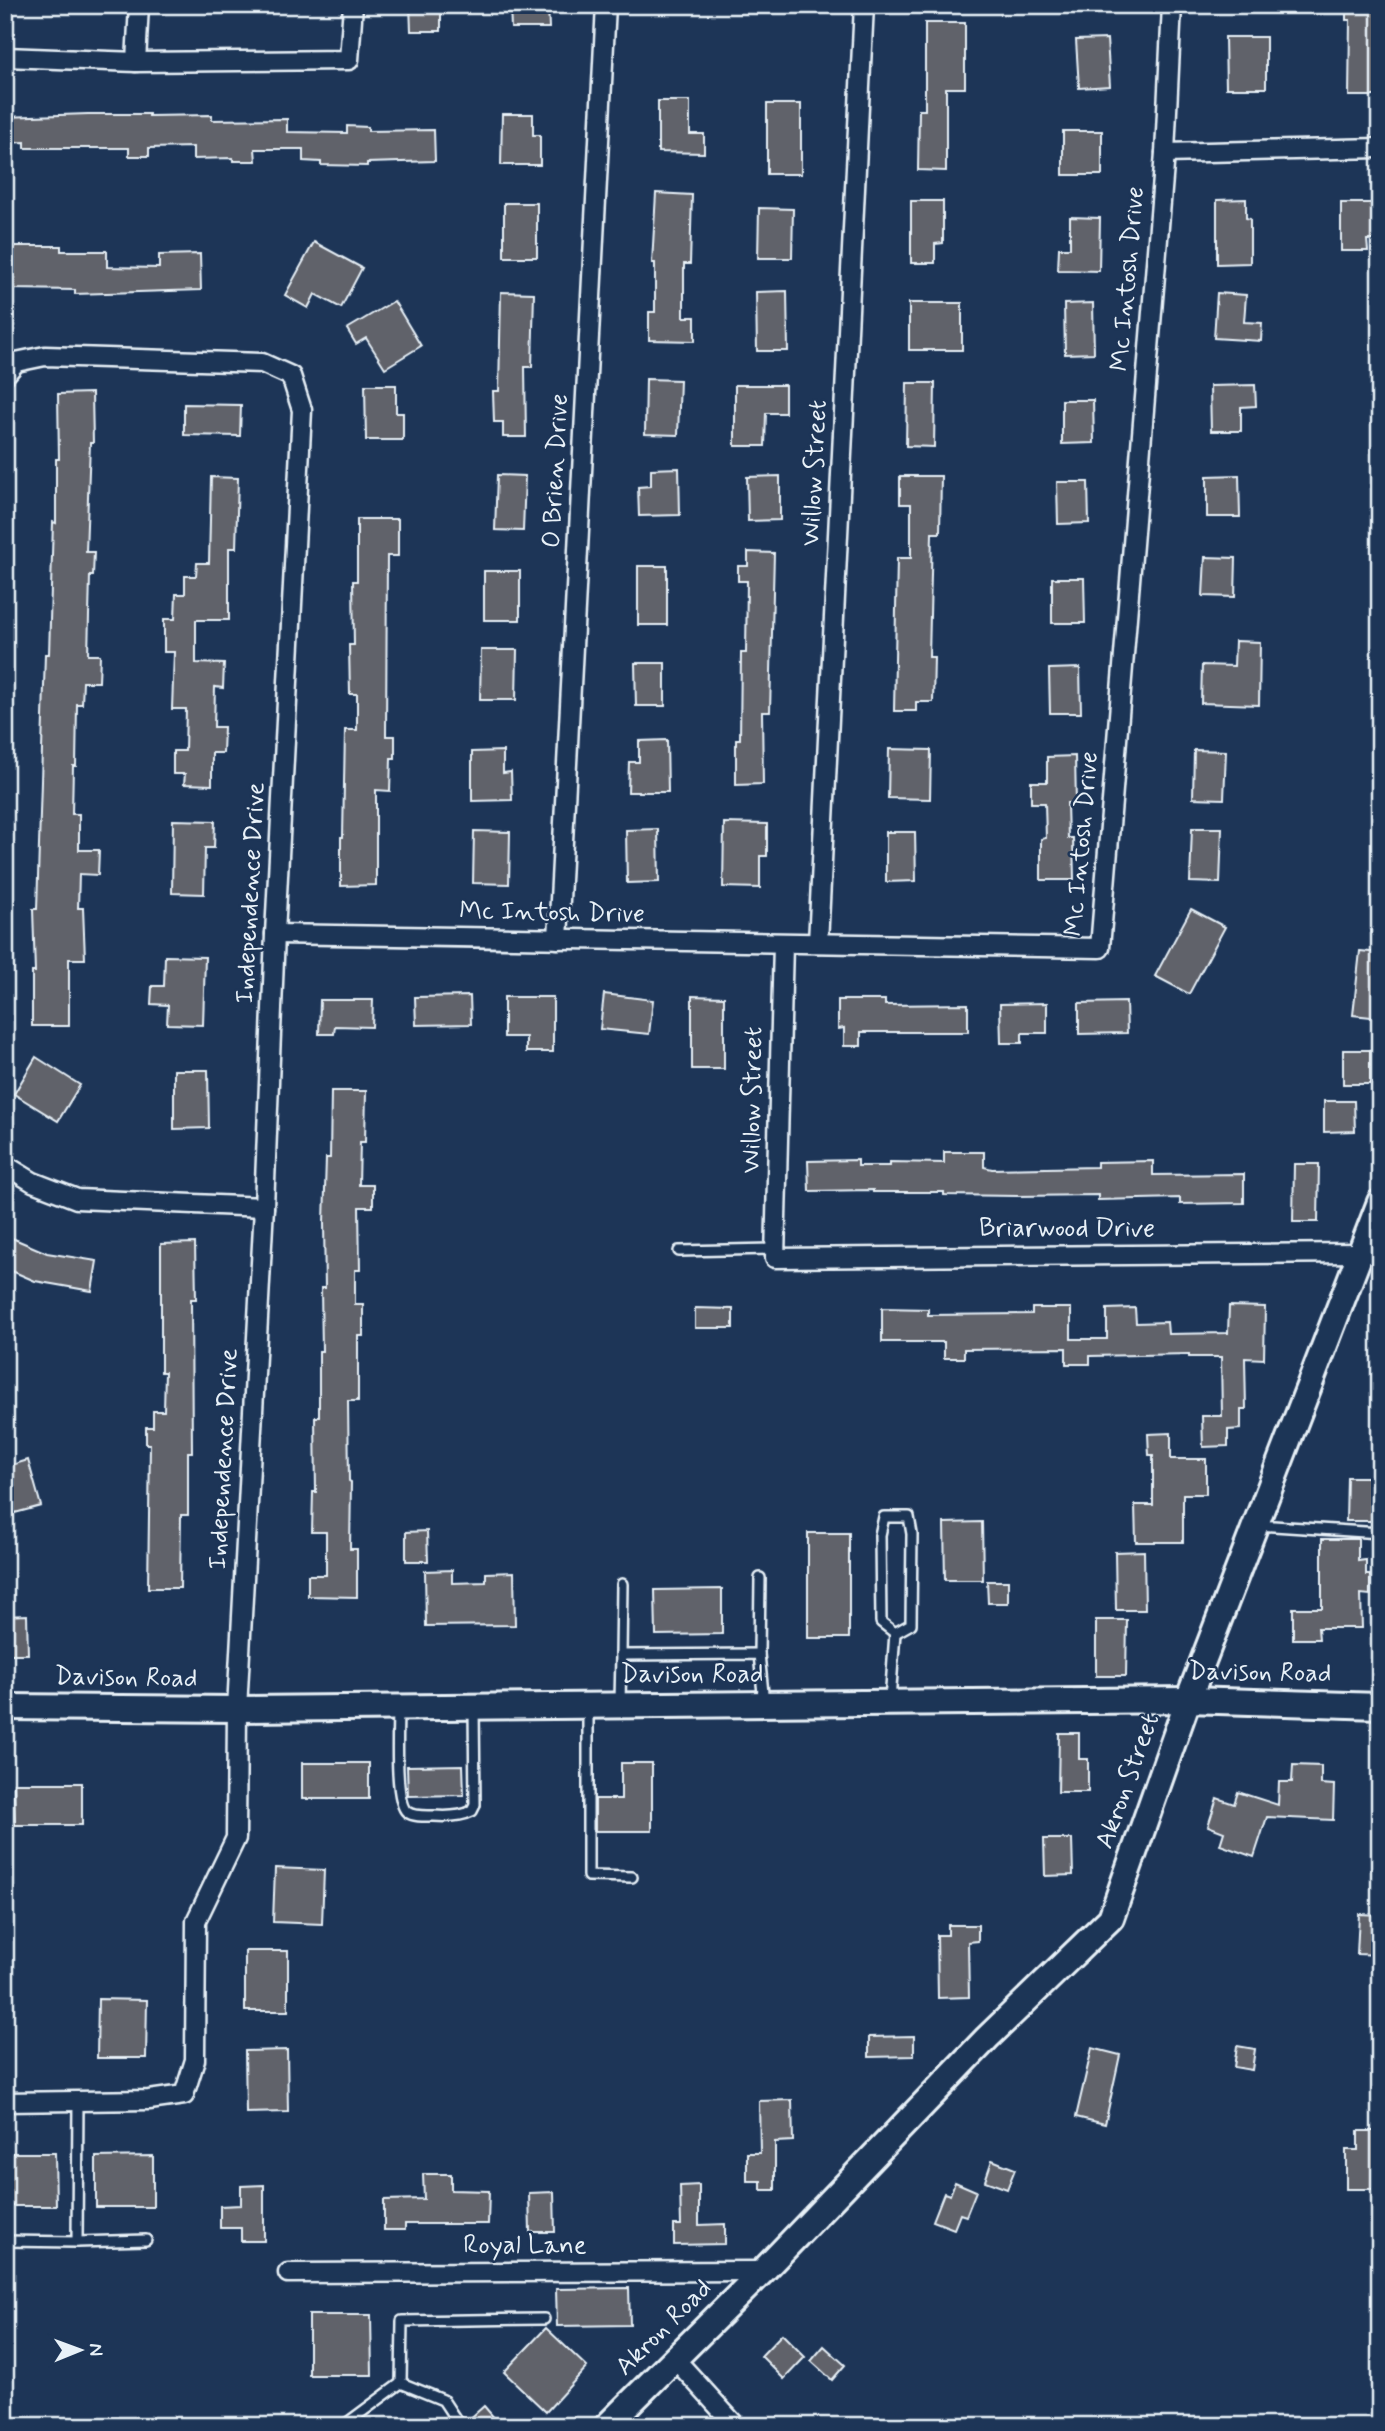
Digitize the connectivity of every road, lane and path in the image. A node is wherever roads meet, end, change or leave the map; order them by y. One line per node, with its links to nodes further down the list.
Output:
1 (139, 5): 7 (street)
2 (353, 5): 7 (street)
3 (606, 5): 12 (street, O Brien Drive)
4 (864, 5): 13 (street, Willow Street)
5 (1172, 5): 9 (street, Mc Intosh Drive)
6 (5, 57): 7 (street)
7 (136, 62)
8 (1380, 148): 9 (street)
9 (1165, 153): 13 (street, Mc Intosh Drive)
10 (5, 374): 11 (street, Independence Drive)
11 (275, 934): 12 (street, Mc Intosh Drive); 17 (street, Independence Drive)
12 (558, 939): 14 (street, Mc Intosh Drive)
13 (818, 943): 14 (street, Mc Intosh Drive)
14 (783, 944): 19 (street, Willow Street)
15 (5, 1165): 17 (street)
16 (1380, 1202): 20 (main road, Akron Street)
17 (264, 1207): 37 (street, Independence Drive)
18 (679, 1251): 19 (lane)
19 (776, 1253): 20 (street, Briarwood Drive)
20 (1360, 1253): 21 (main road, Akron Street)
21 (1256, 1525): 22 (lane); 28 (main road, Akron Street)
22 (1380, 1533)
23 (760, 1578): 26 (lane)
24 (622, 1584): 27 (lane)
25 (895, 1633): 25 (lane); 29 (lane)
26 (759, 1654): 27 (lane); 30 (lane)
27 (621, 1655): 31 (lane)
28 (1188, 1700): 29 (main road, Davison Road); 33 (main road, Davison Road); 44 (main road, Akron Street)
29 (890, 1703): 30 (main road, Davison Road)
30 (764, 1704): 31 (main road, Davison Road)
31 (620, 1705): 32 (main road, Davison Road)
32 (588, 1706): 35 (main road, Davison Road); 38 (lane)
33 (1380, 1706)
34 (5, 1707): 37 (main road, Davison Road)
35 (474, 1707): 36 (main road, Davison Road); 36 (lane)
36 (397, 1708): 37 (main road, Davison Road)
37 (237, 1709): 39 (street, Independence Drive)
38 (632, 1877)
39 (78, 2101): 40 (street); 43 (lane)
40 (5, 2102)
41 (146, 2240): 43 (lane)
42 (5, 2241): 43 (lane)
43 (77, 2242)
44 (763, 2272): 45 (street, Royal Lane); 47 (main road, Akron Road)
45 (288, 2273)
46 (544, 2319): 48 (lane)
47 (675, 2359): 51 (main road, Akron Road); 52 (street)
48 (401, 2382): 49 (lane); 50 (lane)
49 (343, 2426)
50 (460, 2426)
51 (607, 2426)
52 (736, 2426)

